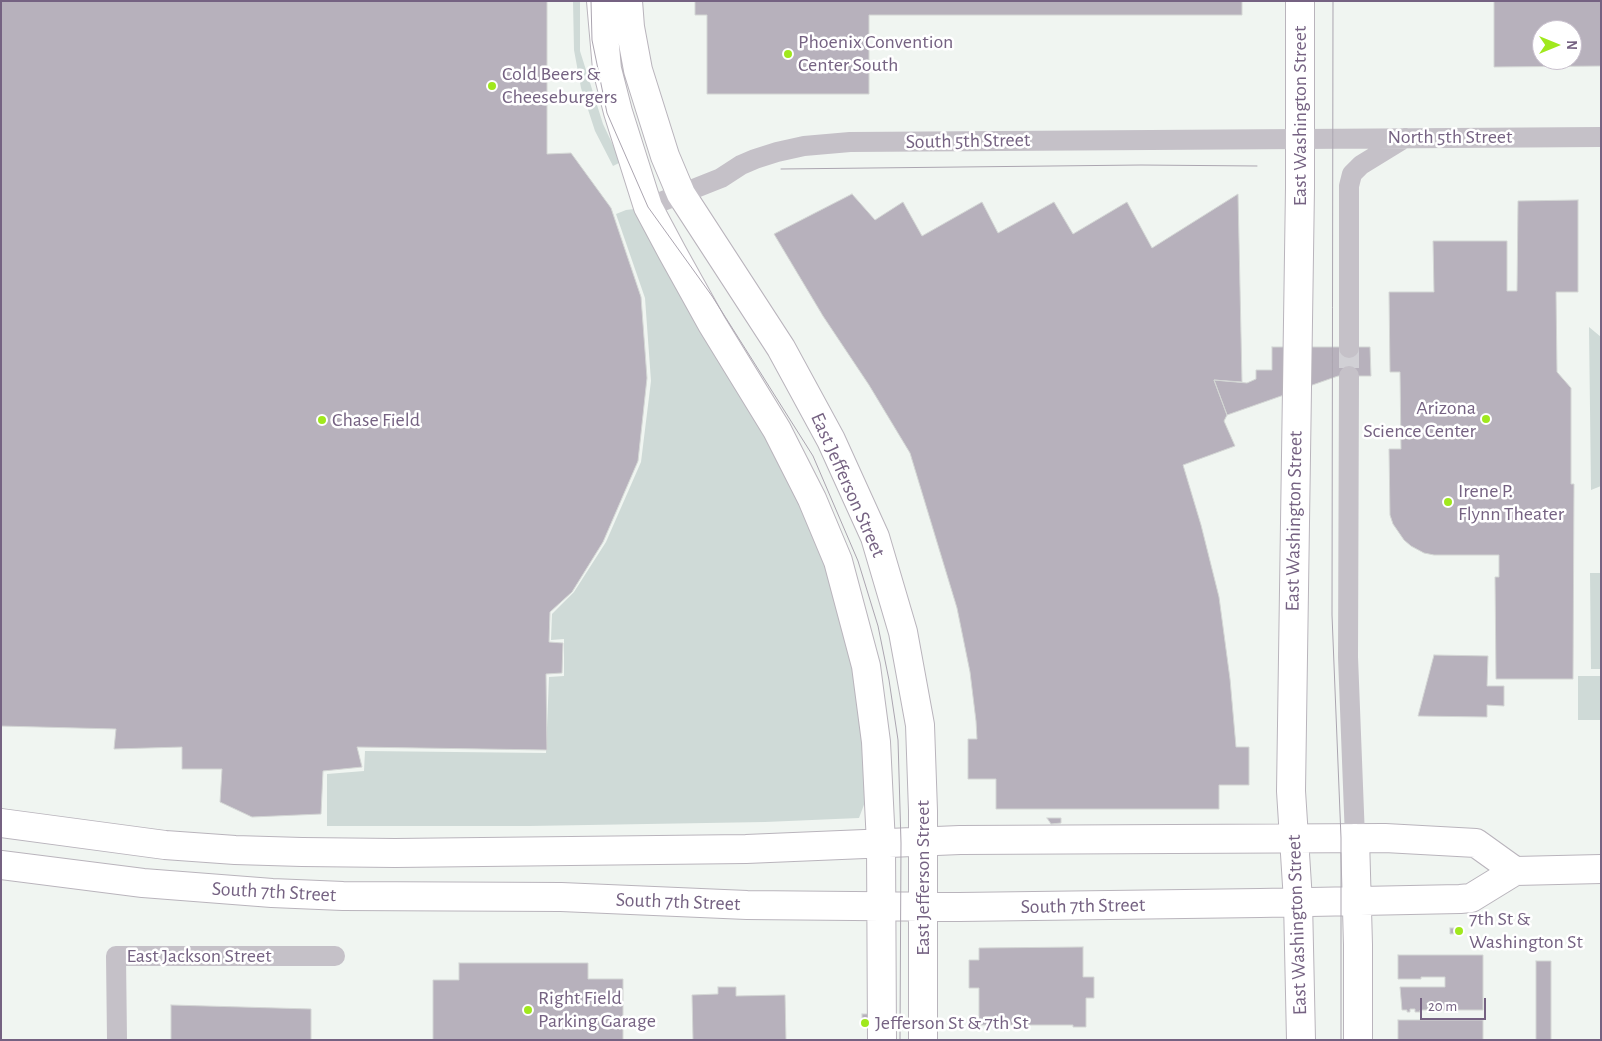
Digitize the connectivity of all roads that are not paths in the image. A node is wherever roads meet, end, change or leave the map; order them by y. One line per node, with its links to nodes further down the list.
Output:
1 (602, 1): 8 (main road, East Jefferson Street)
2 (628, 1): 7 (main road, East Jefferson Street)
3 (1300, 1): 5 (main road, East Washington Street)
4 (1601, 137): 6 (street, North 5th Street)
5 (1299, 138): 6 (street, North 5th Street); 7 (street, South 5th Street); 12 (main road, East Washington Street)
6 (1405, 138): 9 (street)
7 (681, 194): 8 (street, South 5th Street); 14 (main road, East Jefferson Street)
8 (648, 207): 15 (main road, East Jefferson Street)
9 (1349, 348)
10 (1349, 376): 13 (street)
11 (1, 823): 15 (main road, South 7th Street)
12 (1294, 838): 13 (main road, South 7th Street); 14 (main road, South 7th Street); 20 (main road, East Washington Street)
13 (1355, 838): 18 (main road, South 7th Street); 19 (main road)
14 (923, 842): 15 (main road, South 7th Street); 22 (main road, East Jefferson Street)
15 (881, 844): 21 (main road, East Jefferson Street)
16 (1, 865): 21 (main road, South 7th Street)
17 (1601, 869): 18 (main road)
18 (1515, 871): 19 (main road, South 7th Street)
19 (1357, 900): 20 (main road, South 7th Street); 28 (main road)
20 (1298, 901): 22 (main road, South 7th Street); 27 (main road, East Washington Street)
21 (882, 907): 22 (main road, South 7th Street); 25 (main road, East Jefferson Street)
22 (923, 907): 26 (main road, East Jefferson Street)
23 (335, 956): 24 (street, East Jackson Street)
24 (117, 1040)
25 (882, 1040)
26 (923, 1040)
27 (1301, 1040)
28 (1358, 1040)

